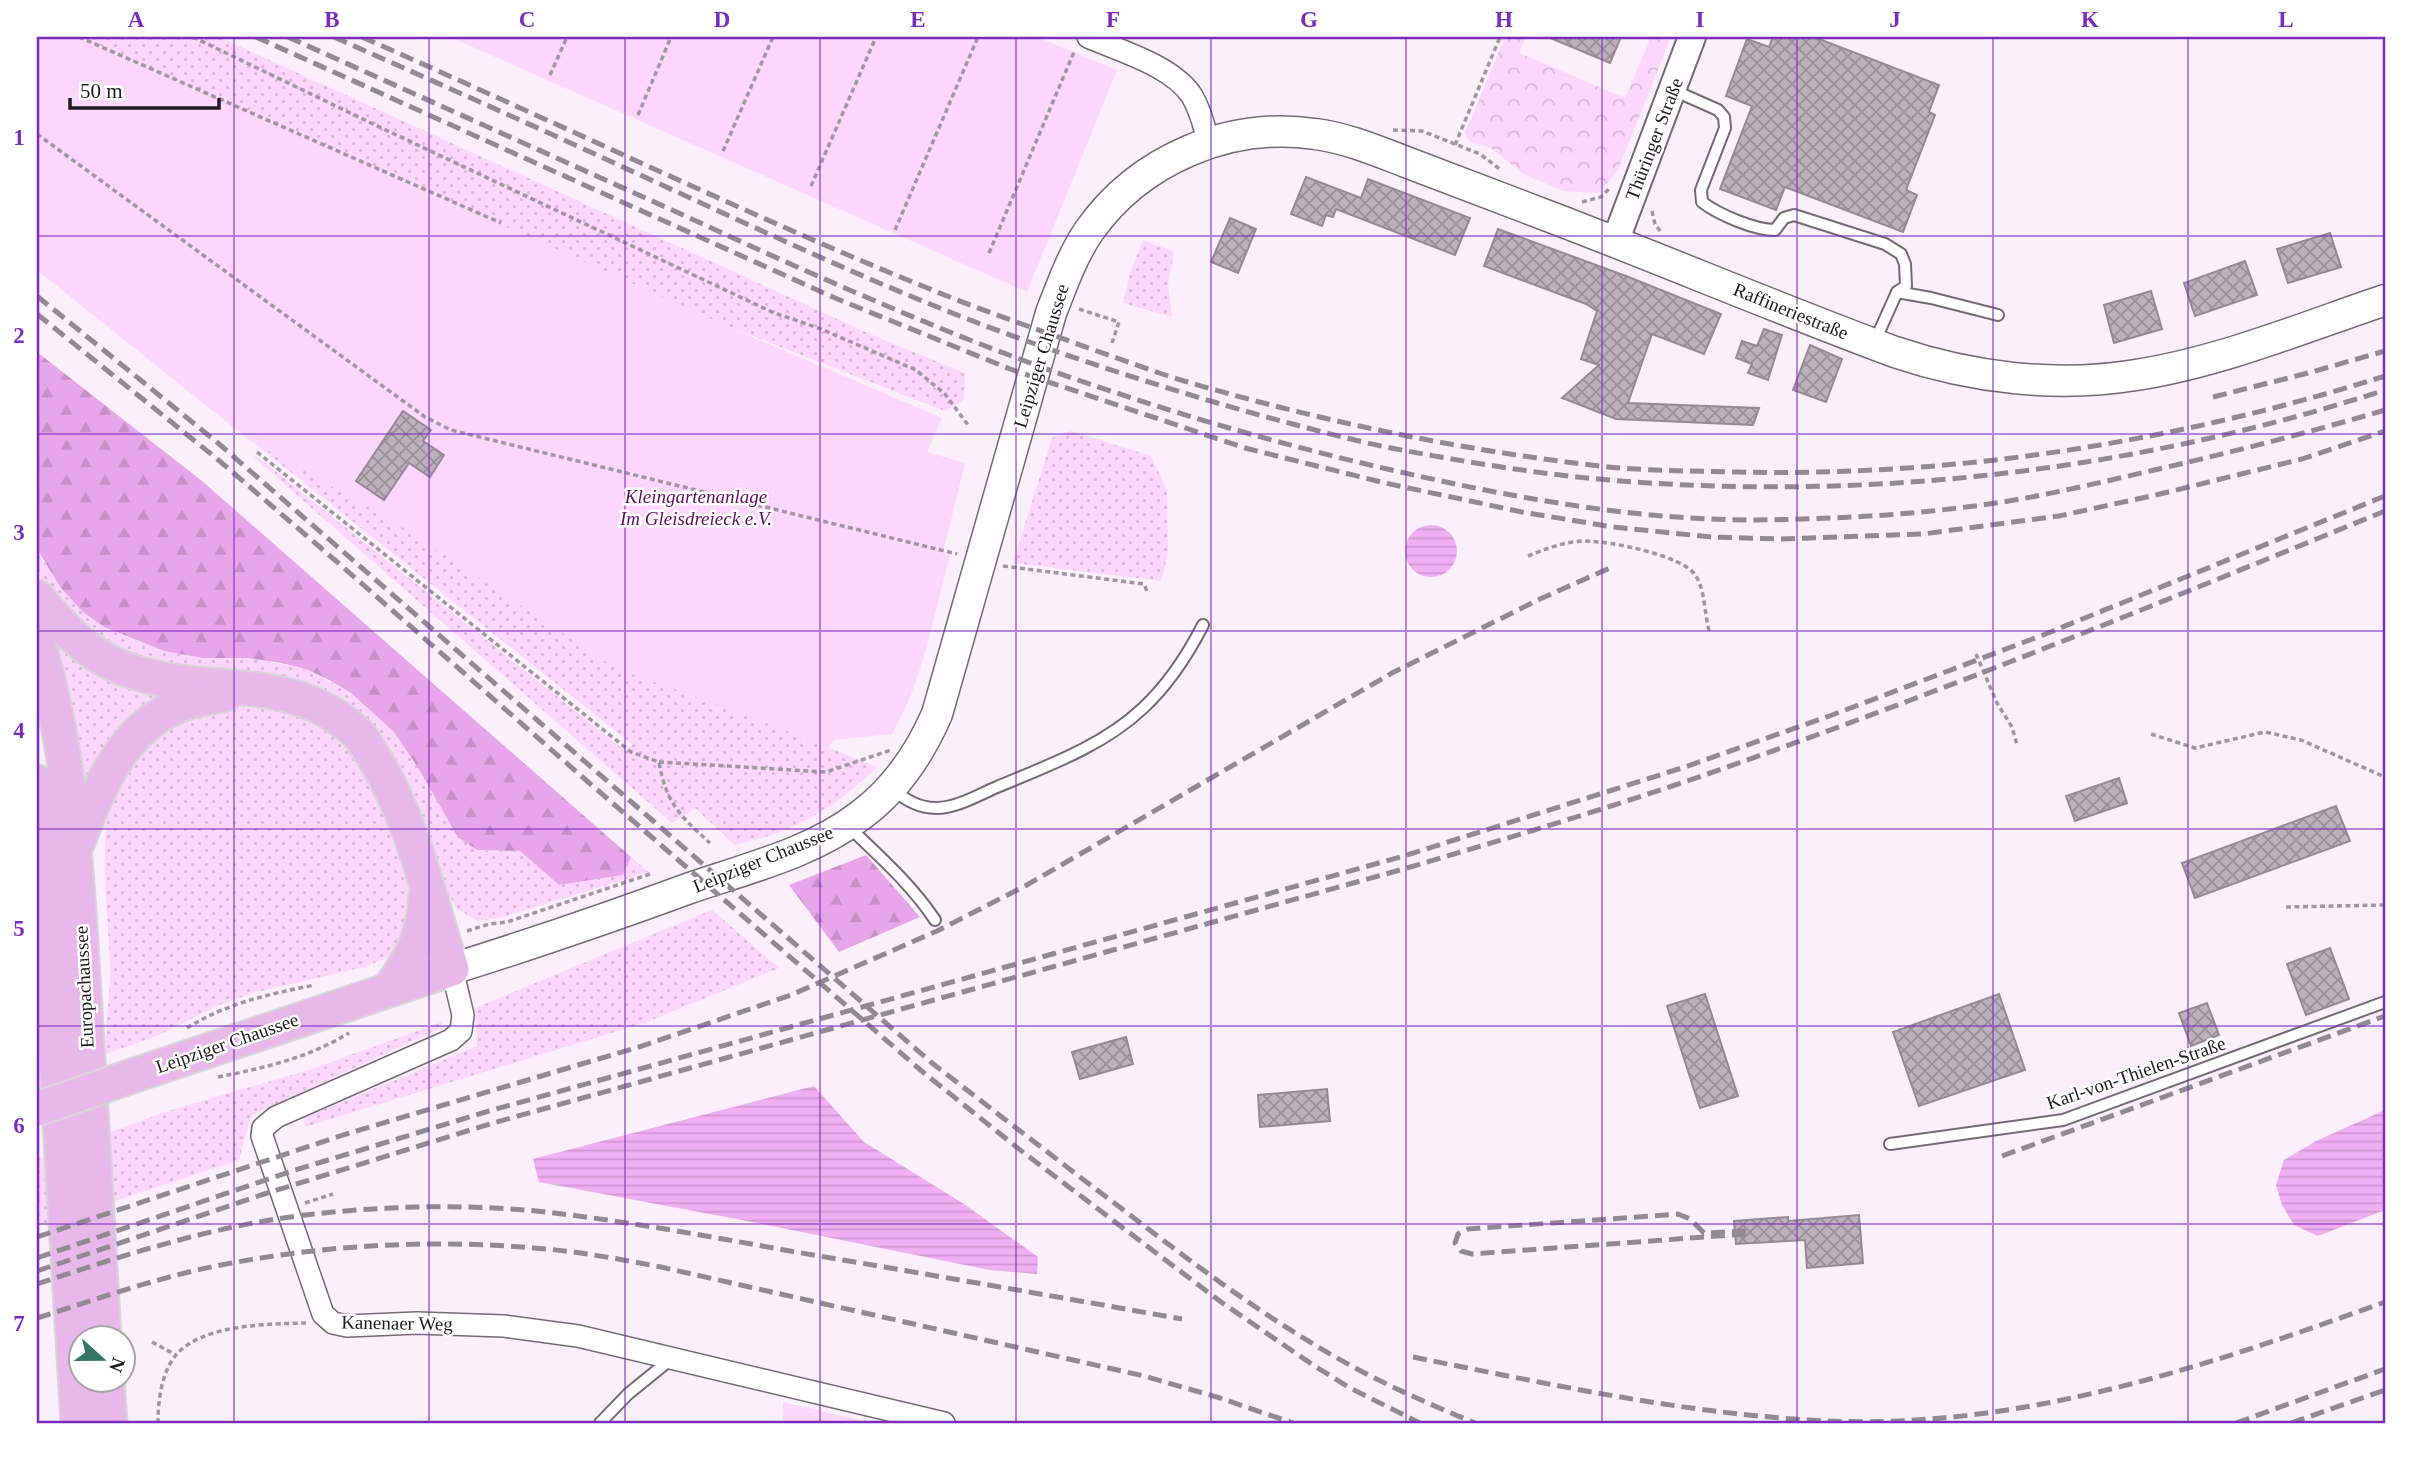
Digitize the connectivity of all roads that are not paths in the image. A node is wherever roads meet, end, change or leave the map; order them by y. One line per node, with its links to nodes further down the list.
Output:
1 (1692, 37): 3 (street, Thüringer Straße)
2 (1082, 42): 4 (street)
3 (1673, 90): 5 (street, Thüringer Straße); 6 (lane)
4 (1209, 143): 5 (main road, Raffineriestraße); 15 (main road, Leipziger Chaussee)
5 (1615, 242): 9 (main road, Raffineriestraße)
6 (1898, 292): 8 (lane); 9 (lane)
7 (2385, 300): 9 (main road, Raffineriestraße)
8 (1998, 315)
9 (1874, 344)
10 (37, 597): 13 (main road)
11 (1203, 625): 15 (lane)
12 (37, 640): 17 (main road, Europachaussee)
13 (249, 689): 17 (main road); 18 (main road)
14 (37, 782): 28 (main road, Europachaussee)
15 (890, 788): 16 (main road, Leipziger Chaussee)
16 (847, 825): 19 (lane); 20 (main road, Leipziger Chaussee)
17 (75, 850): 25 (main road, Europachaussee)
18 (427, 890): 20 (main road); 21 (main road)
19 (935, 920)
20 (447, 954): 21 (main road, Leipziger Chaussee); 26 (street, Kanenaer Weg)
21 (390, 989): 23 (main road, Leipziger Chaussee, bridge)
22 (2385, 1002): 24 (lane, Karl-von-Thielen-Straße)
23 (37, 1109)
24 (1890, 1144)
25 (103, 1324)
26 (671, 1359): 30 (lane); 31 (street, Kanenaer Weg)
27 (108, 1394): 29 (main road)
28 (78, 1423)
29 (110, 1423)
30 (600, 1423)
31 (944, 1423)

